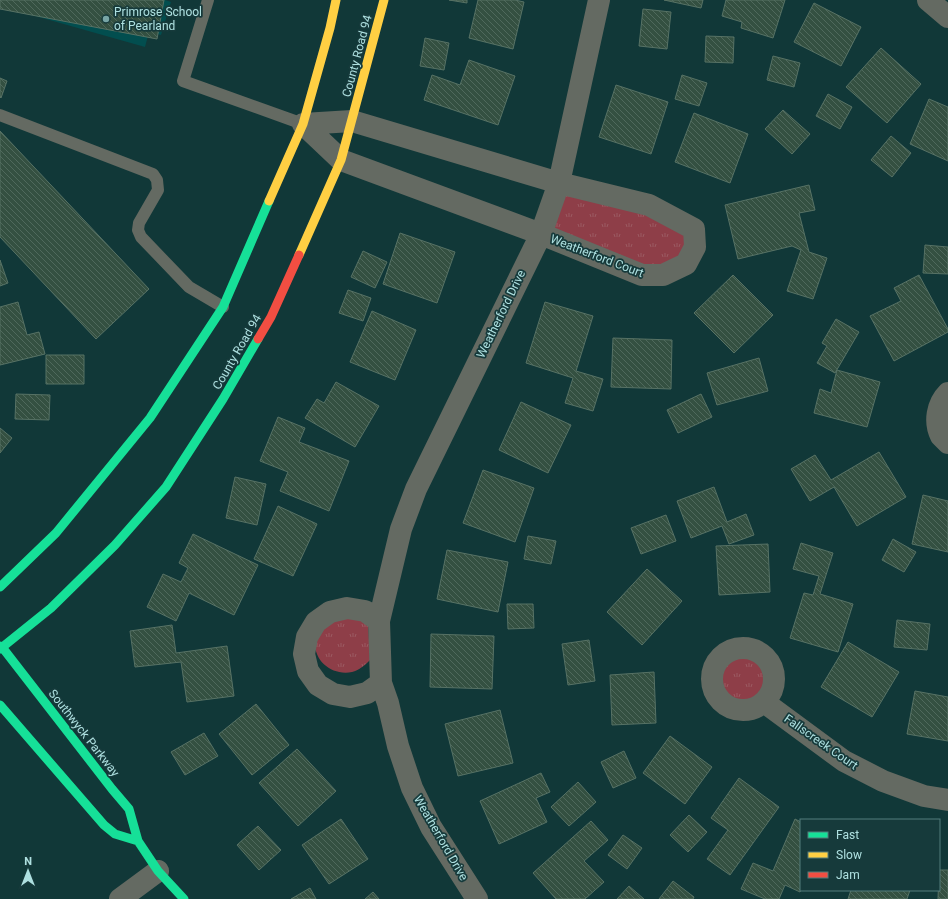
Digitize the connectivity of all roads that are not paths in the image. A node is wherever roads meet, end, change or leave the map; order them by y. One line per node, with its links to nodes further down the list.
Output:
1 (208, 0): 9 (lane)
2 (336, 0): 9 (street)
3 (384, 0): 8 (street, County Road 94)
4 (599, 0): 11 (street, Weatherford Drive)
5 (928, 0): 6 (street)
6 (948, 17)
7 (0, 114): 13 (lane)
8 (352, 121): 9 (street, Weatherford Court); 10 (street, County Road 94); 11 (street, Weatherford Court)
9 (303, 124): 10 (street, Weatherford Court); 13 (street)
10 (341, 160): 12 (street, Weatherford Court); 18 (street, County Road 94)
11 (559, 183): 12 (street, Weatherford Drive); 12 (street, Weatherford Court)
12 (540, 234): 17 (street, Weatherford Drive)
13 (223, 307): 16 (street)
14 (948, 394): 15 (street)
15 (948, 443)
16 (0, 587)
17 (379, 621): 19 (street, Weatherford Drive); 19 (street)
18 (1, 647): 23 (street, Southwyck Parkway)
19 (382, 683): 27 (street, Weatherford Drive)
20 (764, 702): 22 (street, Fallscreek Court)
21 (0, 705): 23 (street)
22 (948, 800)
23 (138, 841): 24 (street, Southwyck Parkway)
24 (158, 871): 25 (street); 26 (street, Southwyck Parkway)
25 (120, 899)
26 (184, 899)
27 (477, 899)

